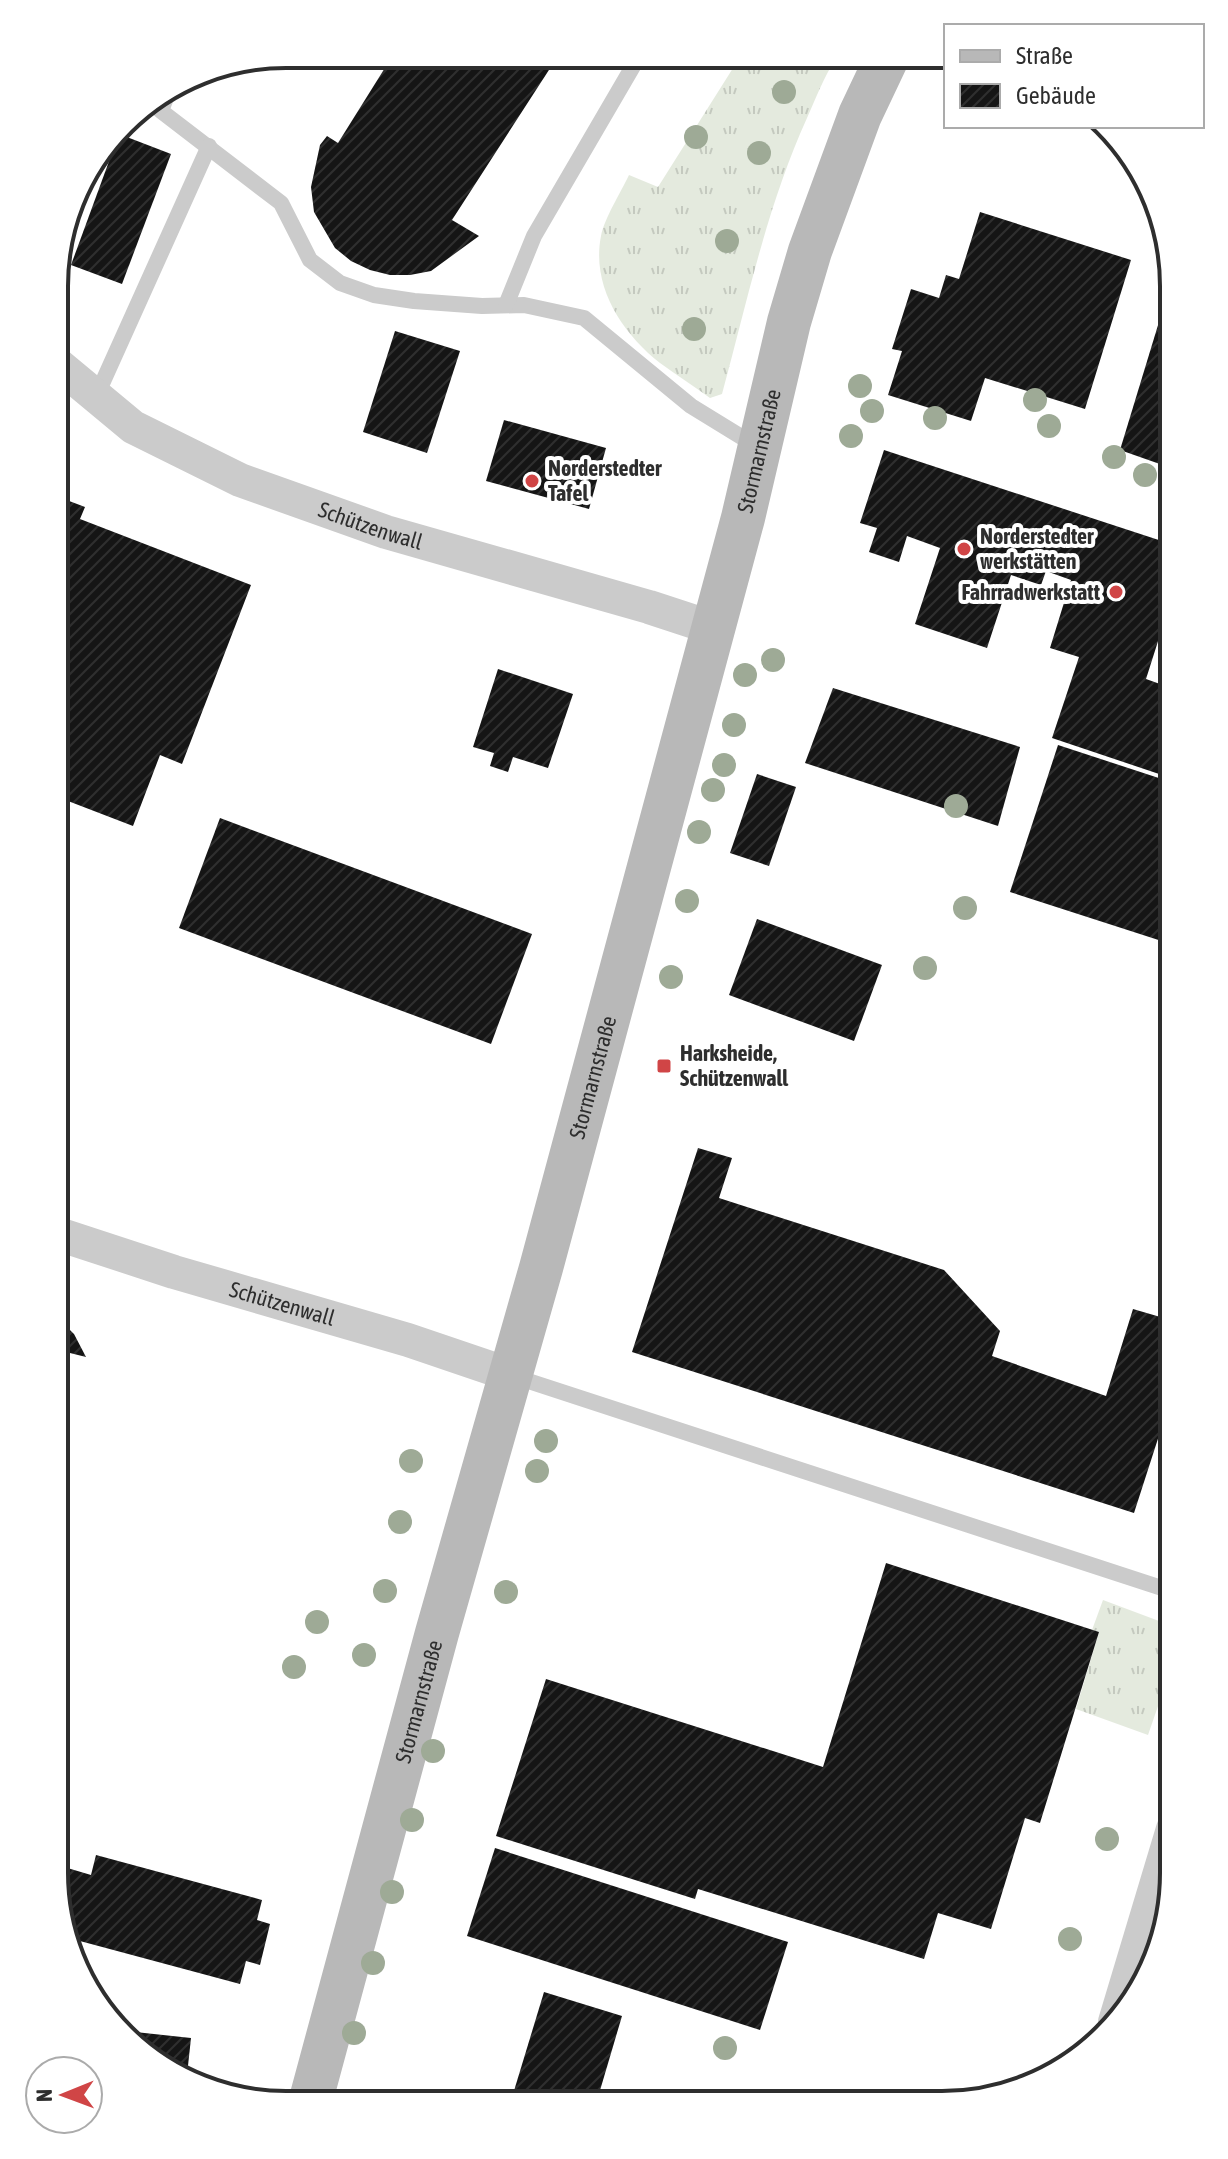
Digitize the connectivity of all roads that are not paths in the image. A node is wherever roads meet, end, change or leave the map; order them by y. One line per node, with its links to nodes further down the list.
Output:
1 (632, 68): 5 (lane)
2 (882, 68): 8 (main road, Stormarnstraße)
3 (163, 107): 4 (lane)
4 (209, 146): 5 (lane); 7 (lane)
5 (506, 305): 8 (lane)
6 (68, 373): 7 (street, Schützenwall)
7 (96, 397): 9 (street, Schützenwall)
8 (761, 446): 9 (main road, Stormarnstraße)
9 (713, 628): 11 (main road, Stormarnstraße)
10 (68, 1237): 11 (street, Schützenwall)
11 (511, 1375): 12 (lane); 15 (main road, Stormarnstraße)
12 (1160, 1587)
13 (1160, 1872): 14 (street)
14 (1124, 1993)
15 (313, 2091)

